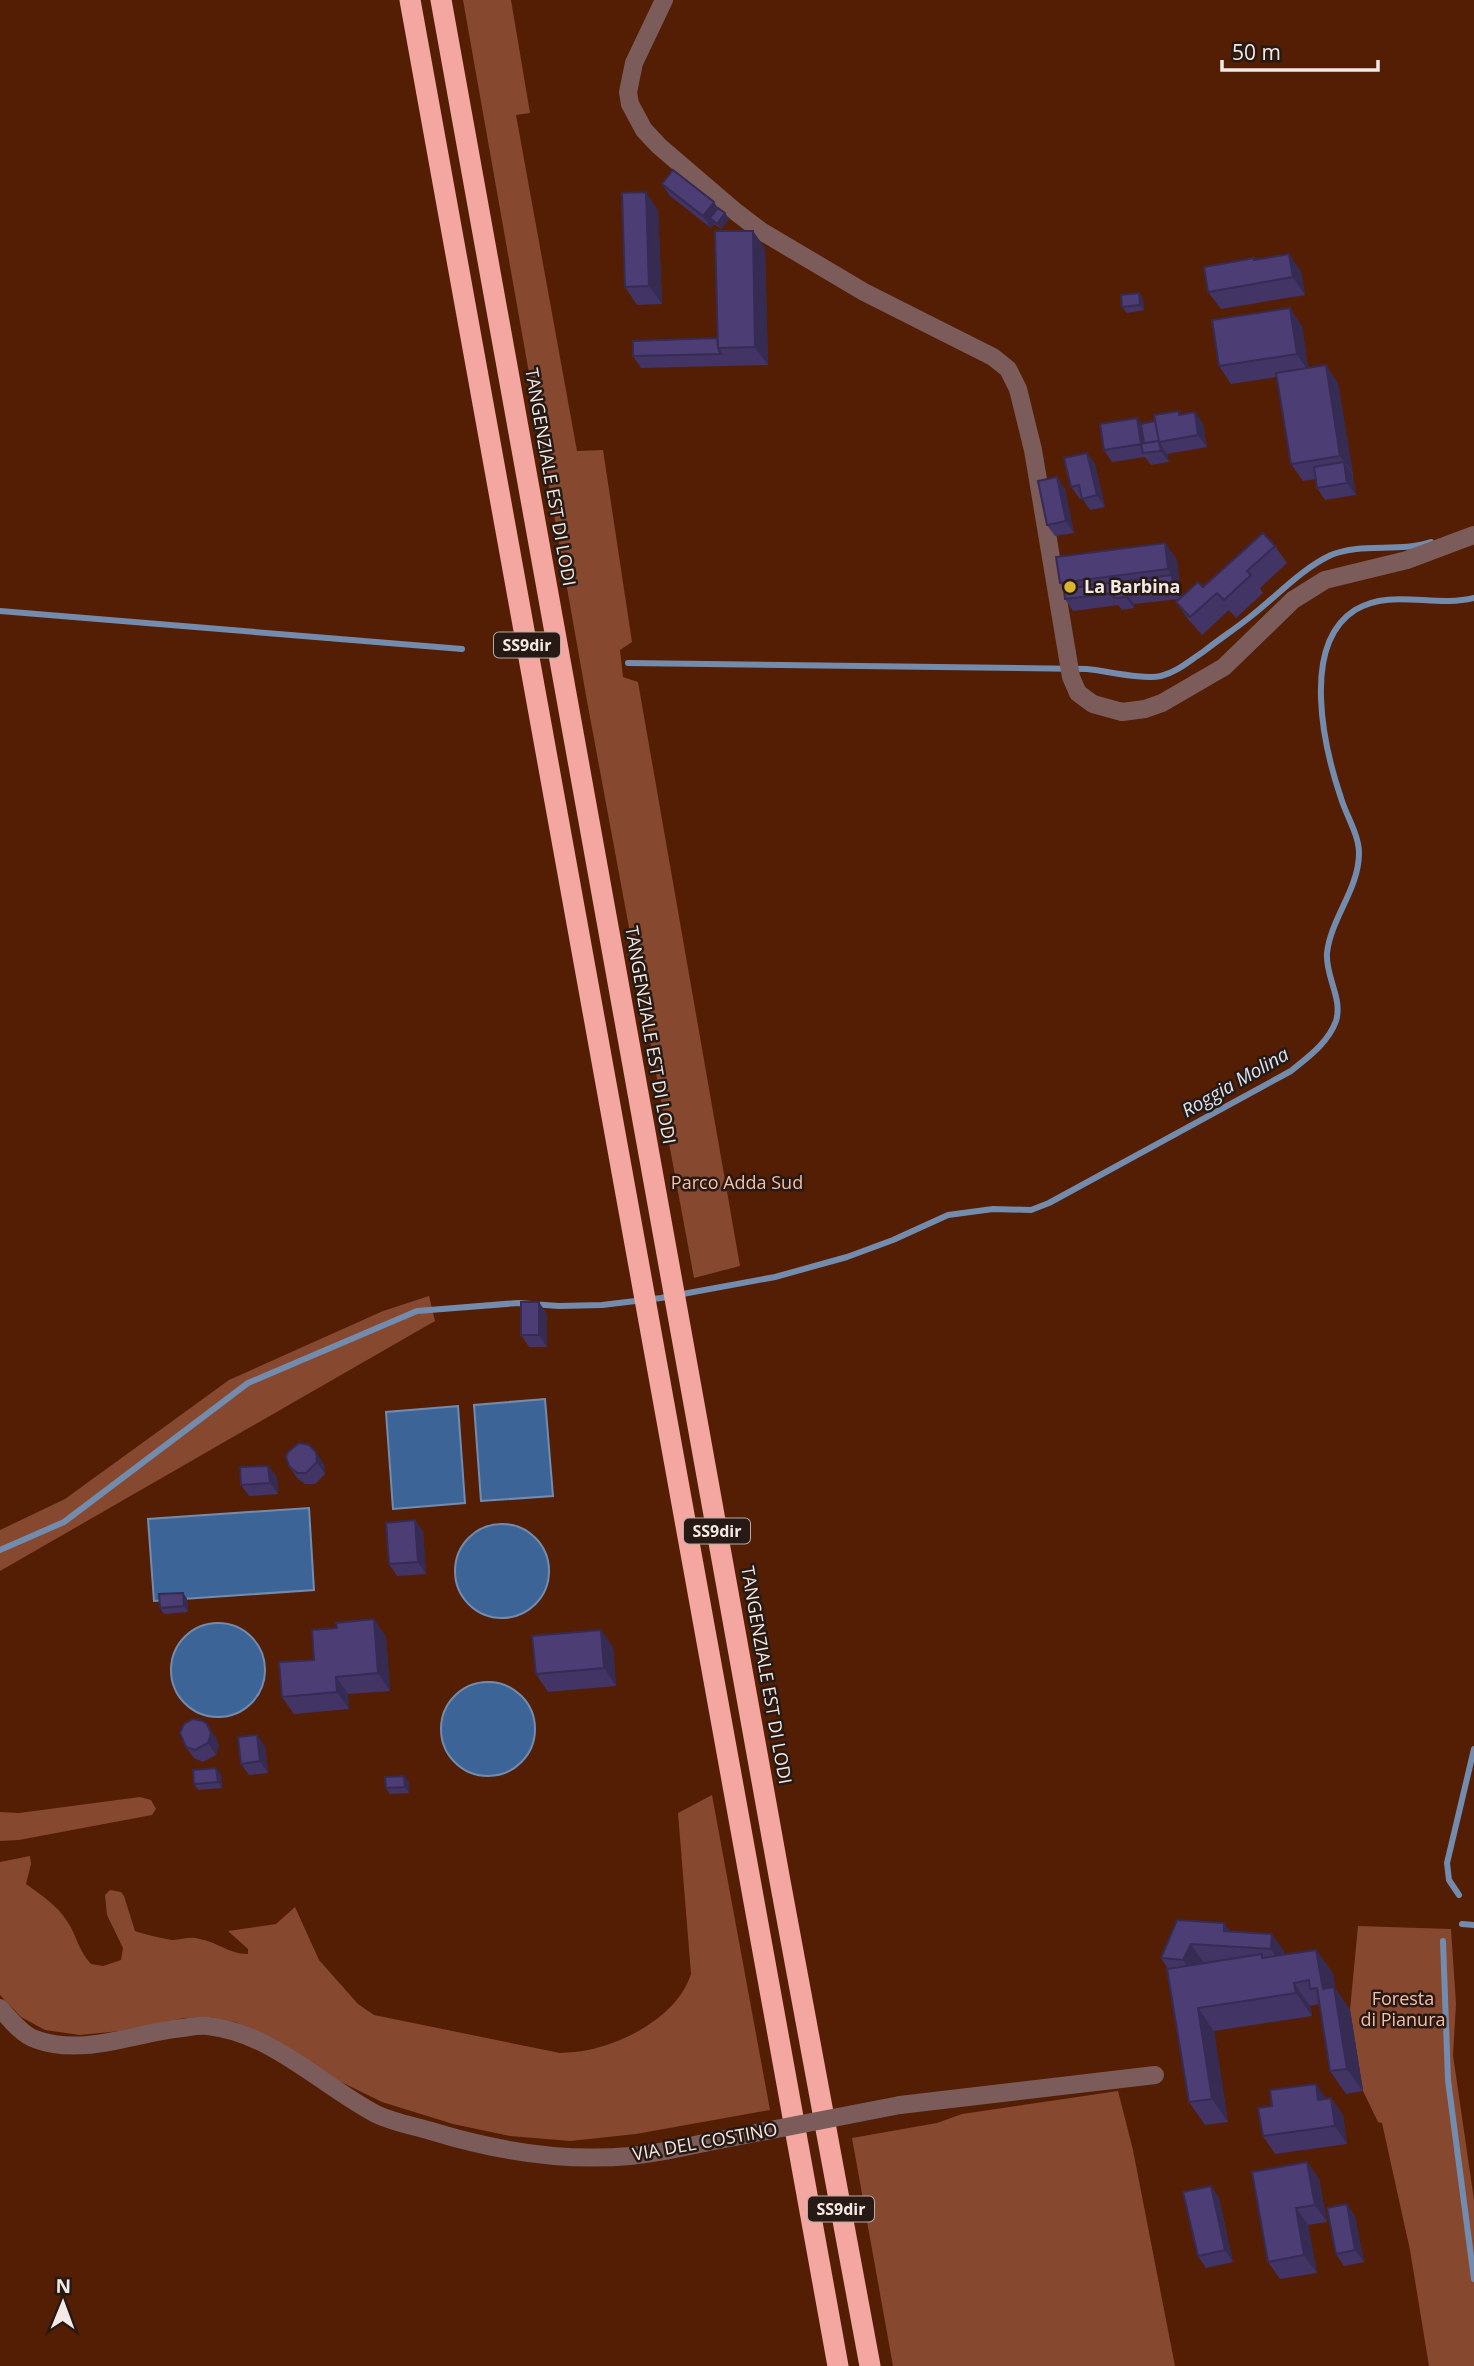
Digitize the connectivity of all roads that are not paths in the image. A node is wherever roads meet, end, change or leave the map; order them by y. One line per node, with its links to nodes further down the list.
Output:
1 (410, 0): 7 (highway, SS9dir)
2 (441, 0): 8 (highway, TANGENZIALE EST DI LODI / SS9dir)
3 (664, 0): 4 (street)
4 (1474, 535)
5 (0, 2008): 6 (street, VIA DEL COSTINO, bridge)
6 (1155, 2075)
7 (838, 2366)
8 (870, 2366)

